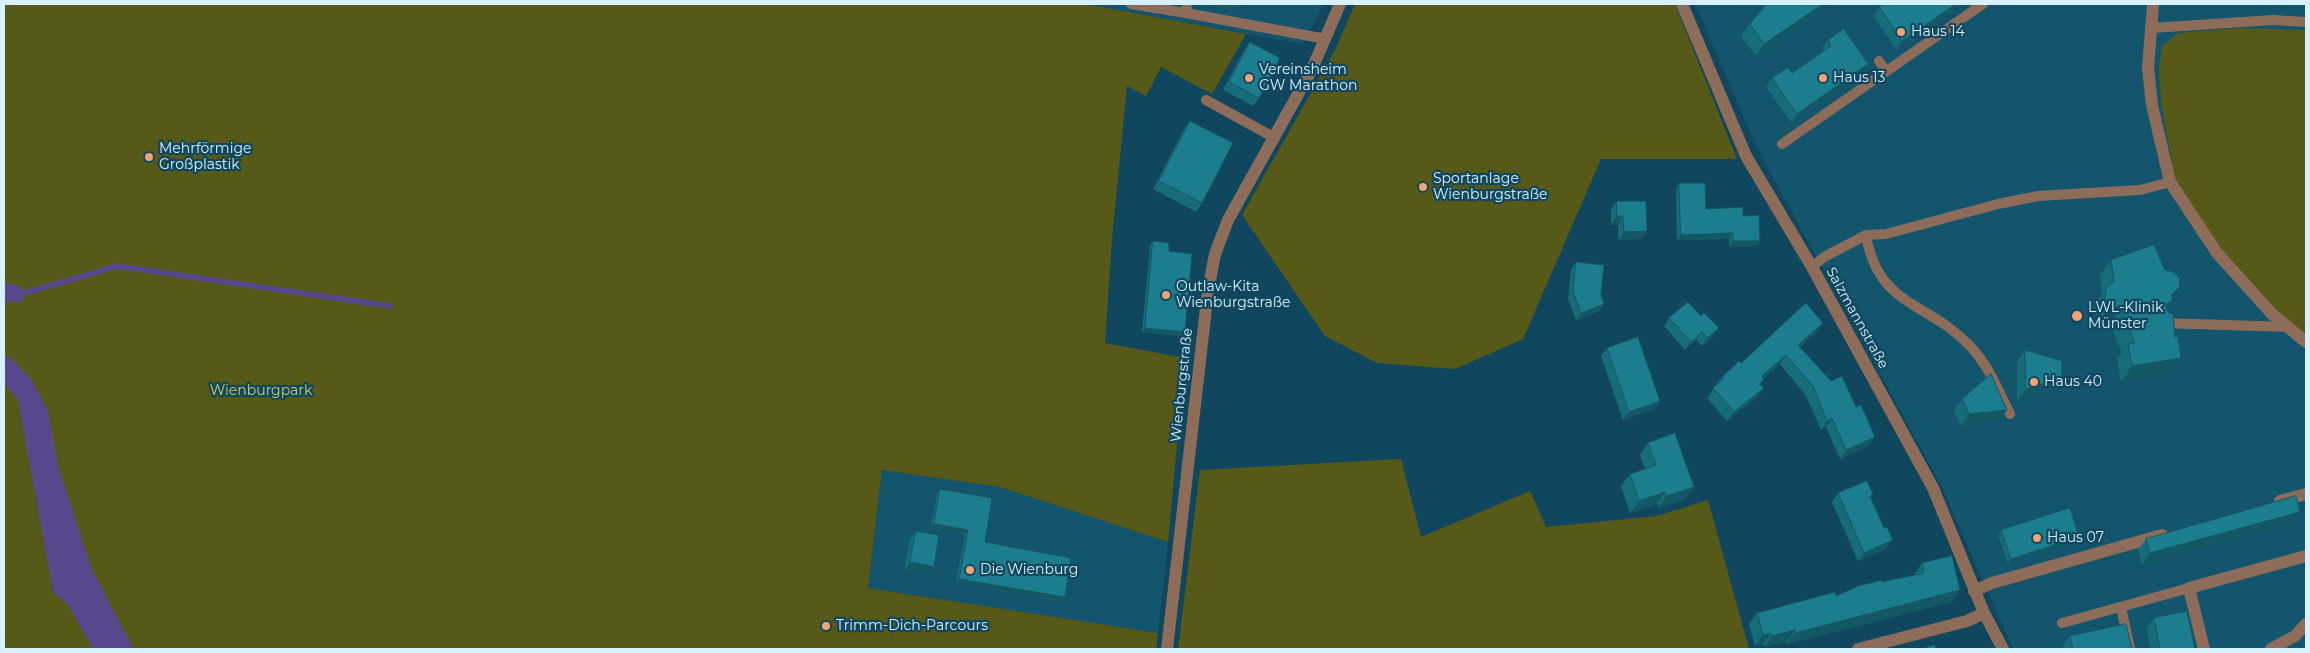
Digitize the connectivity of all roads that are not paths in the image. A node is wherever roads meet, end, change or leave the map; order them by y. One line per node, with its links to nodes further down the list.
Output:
1 (1131, 4): 6 (lane)
2 (1340, 4): 9 (street, Wienburgstraße)
3 (1682, 4): 17 (street, Salzmannstraße)
4 (1983, 4): 11 (lane)
5 (2153, 4): 8 (street)
6 (1186, 8): 9 (lane)
7 (2306, 22): 8 (lane)
8 (2152, 28): 15 (street)
9 (1326, 39): 13 (street, Wienburgstraße)
10 (1879, 61): 11 (lane)
11 (1886, 71): 14 (lane)
12 (1206, 100): 13 (lane)
13 (1274, 138): 32 (street, Wienburgstraße)
14 (1782, 144)
15 (2170, 182): 16 (lane); 19 (street)
16 (1866, 234): 17 (lane); 21 (lane)
17 (1812, 267): 27 (street, Salzmannstraße)
18 (2162, 324): 19 (lane)
19 (2289, 327): 20 (street)
20 (2306, 342)
21 (2010, 414)
22 (2306, 494): 23 (street)
23 (2268, 505)
24 (2173, 531): 27 (street)
25 (2306, 556): 26 (street)
26 (2189, 588): 28 (lane); 36 (street)
27 (1974, 590): 29 (street, Salzmannstraße)
28 (2121, 607): 30 (lane); 35 (lane)
29 (1984, 613): 33 (street); 34 (street, Salzmannstraße)
30 (2062, 623)
31 (2306, 624): 37 (street)
32 (1167, 649)
33 (1858, 649)
34 (2003, 649)
35 (2130, 649)
36 (2204, 649)
37 (2271, 649)

